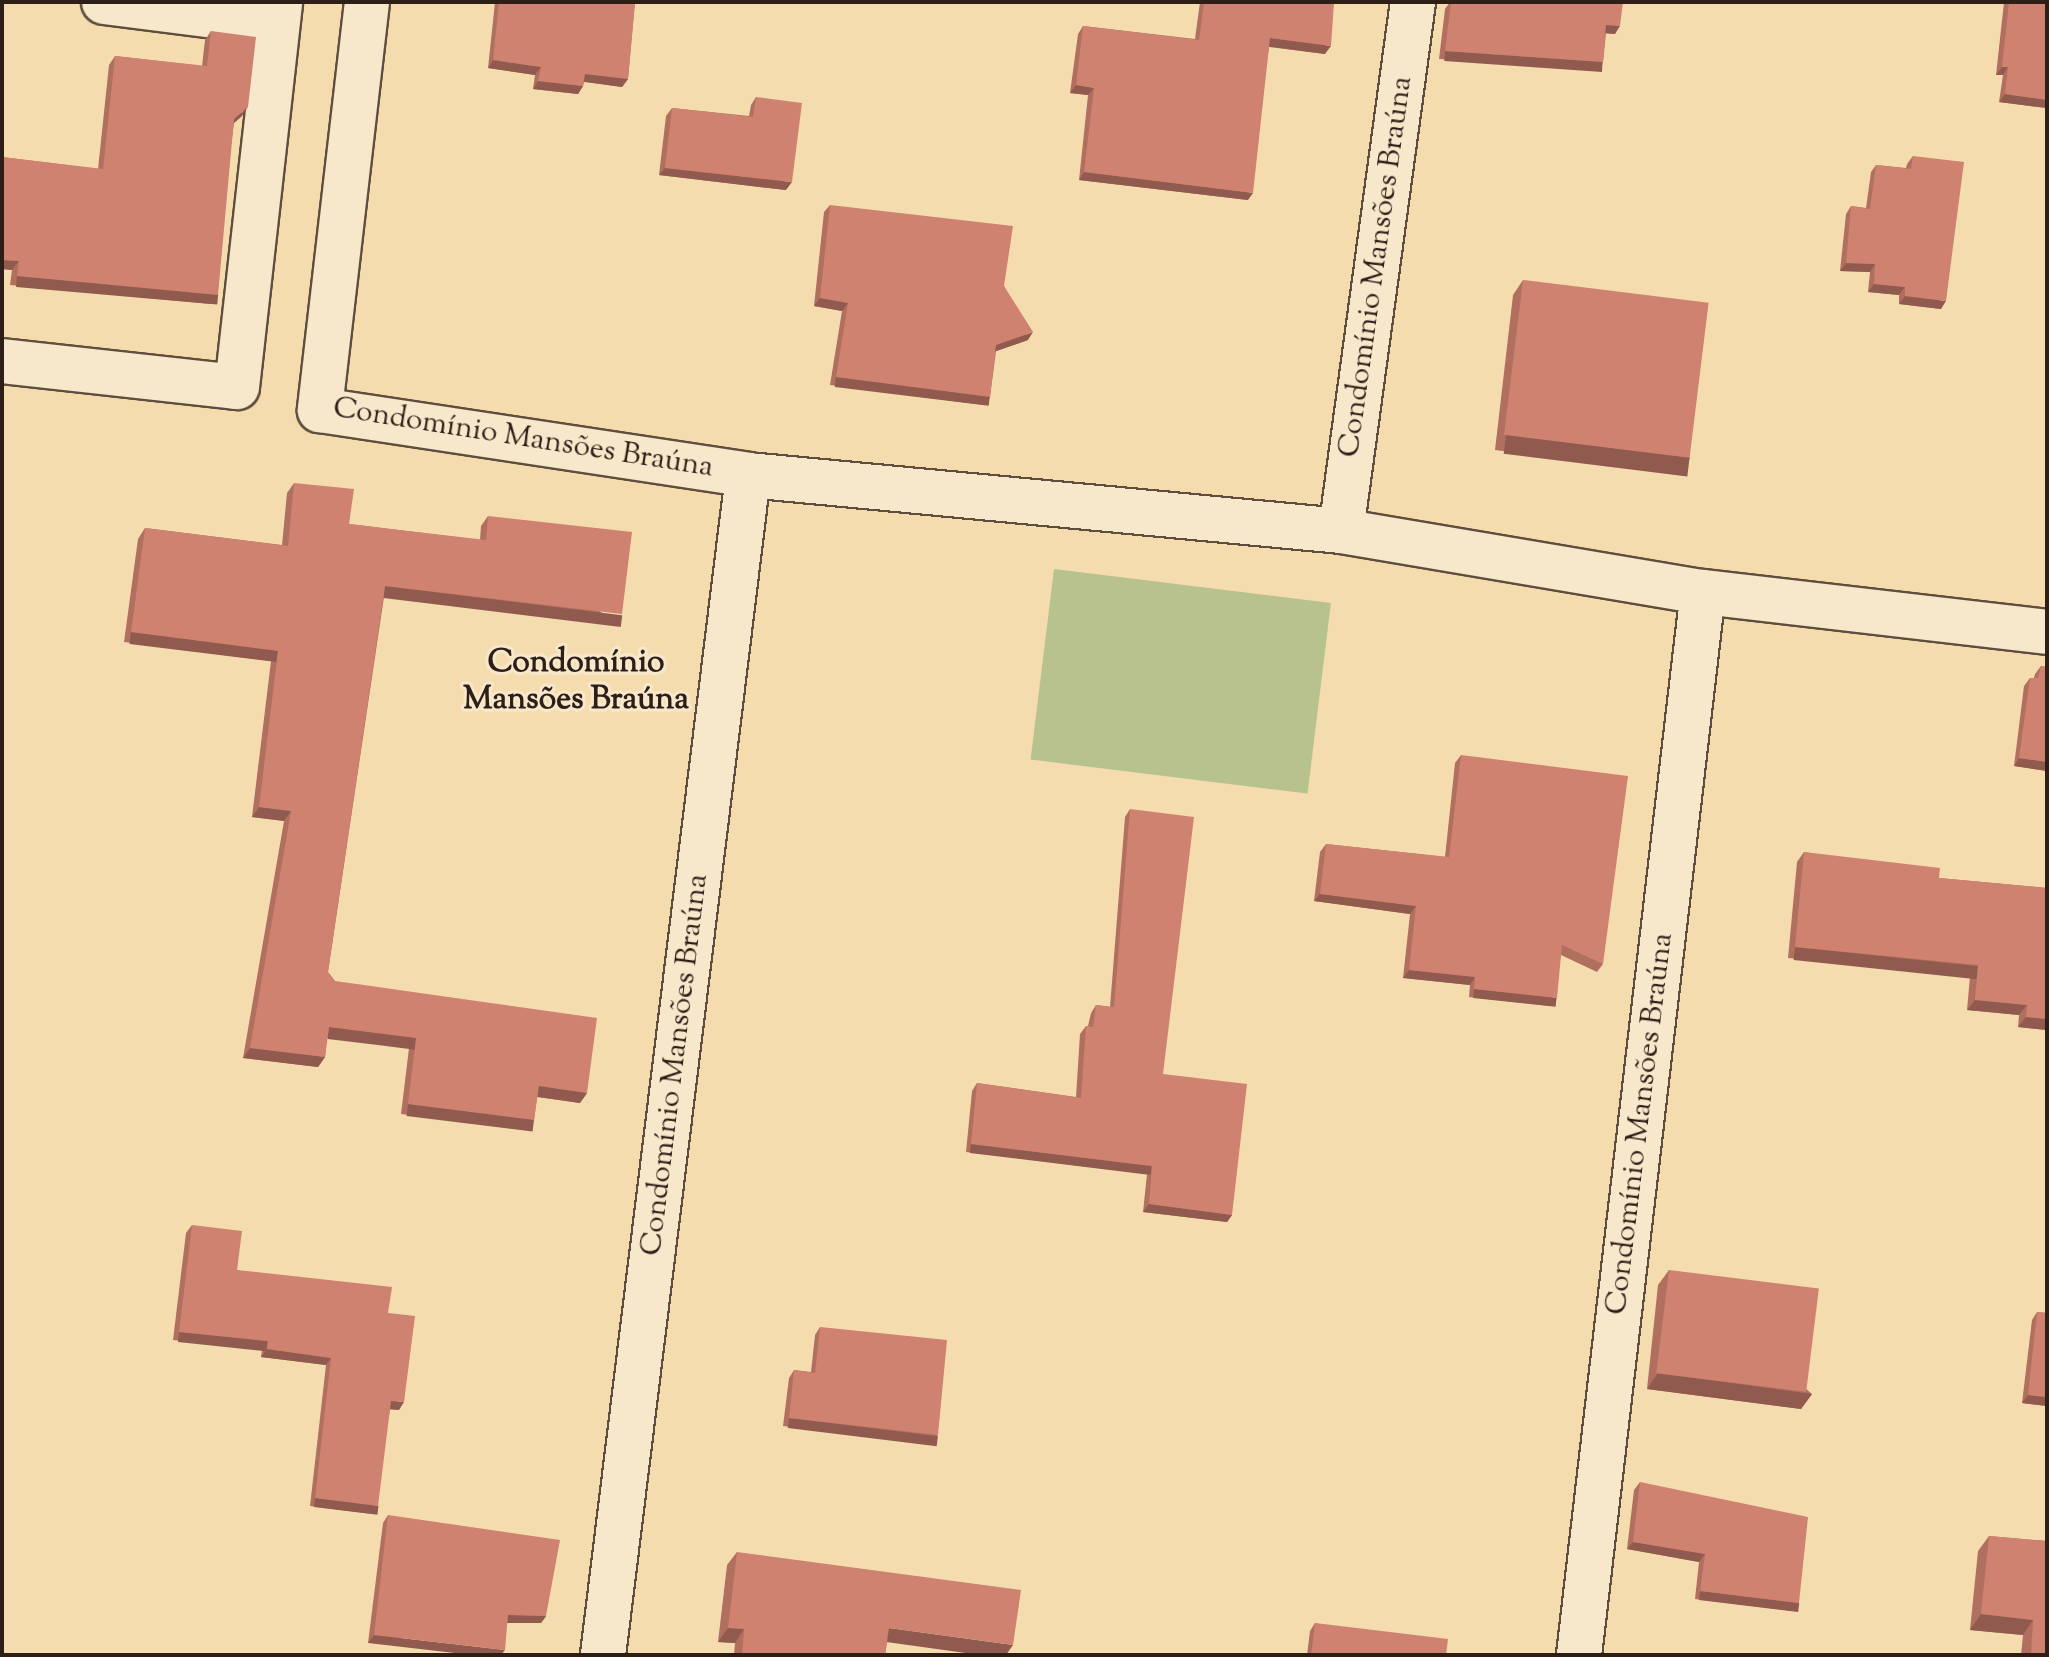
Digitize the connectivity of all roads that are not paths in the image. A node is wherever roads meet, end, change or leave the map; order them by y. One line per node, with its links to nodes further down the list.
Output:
1 (104, 2): 4 (street)
2 (367, 2): 6 (street, Condomínio Mansões Braúna)
3 (1413, 2): 7 (street, Condomínio Mansões Braúna)
4 (278, 13): 5 (street)
5 (2, 361)
6 (748, 475): 7 (street, Condomínio Mansões Braúna); 10 (street, Condomínio Mansões Braúna)
7 (1341, 531): 8 (street, Condomínio Mansões Braúna)
8 (1703, 592): 9 (street, Condomínio Mansões Braúna); 11 (street, Condomínio Mansões Braúna)
9 (2047, 632)
10 (603, 1655)
11 (1579, 1655)

